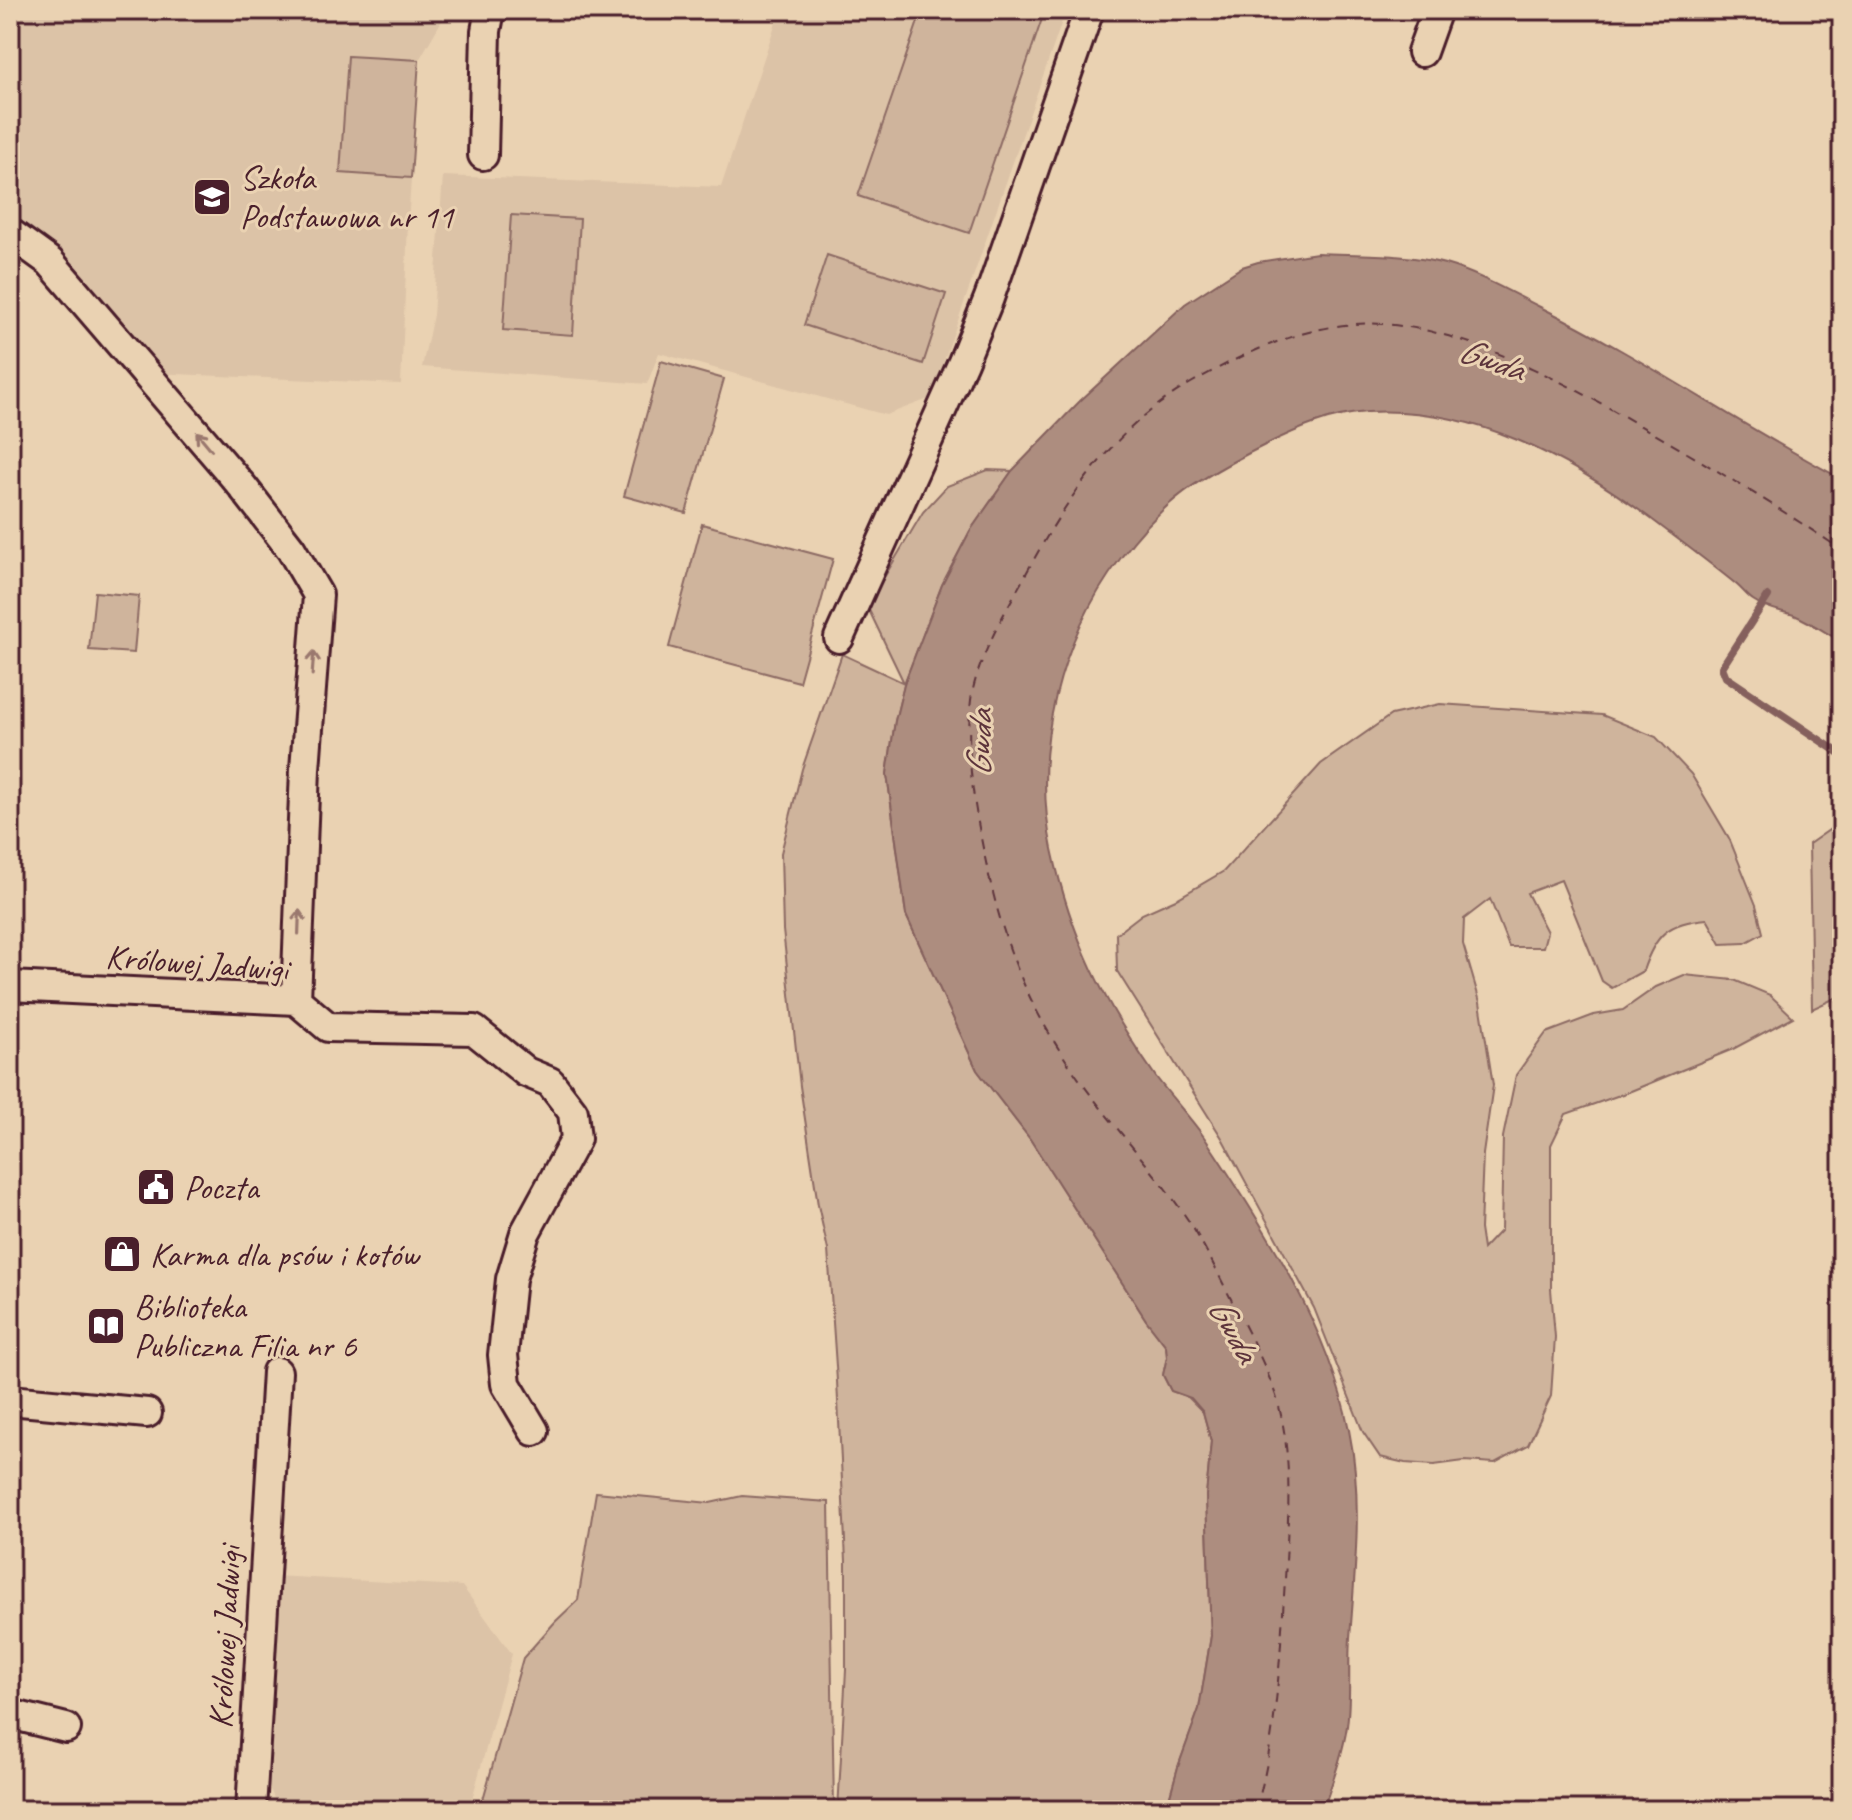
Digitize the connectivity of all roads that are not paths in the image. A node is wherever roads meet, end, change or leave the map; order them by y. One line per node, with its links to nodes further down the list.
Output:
1 (490, 10): 5 (street)
2 (1089, 10): 7 (street)
3 (1437, 10): 4 (street)
4 (1422, 52)
5 (483, 155)
6 (10, 233): 9 (street, one-way to 6)
7 (839, 638)
8 (10, 986): 9 (street, Królowej Jadwigi)
9 (296, 1000): 13 (street, Królowej Jadwigi)
10 (277, 1372): 16 (street, Królowej Jadwigi)
11 (10, 1400): 12 (street)
12 (147, 1413)
13 (534, 1431)
14 (10, 1714): 15 (street)
15 (66, 1728)
16 (251, 1810)

